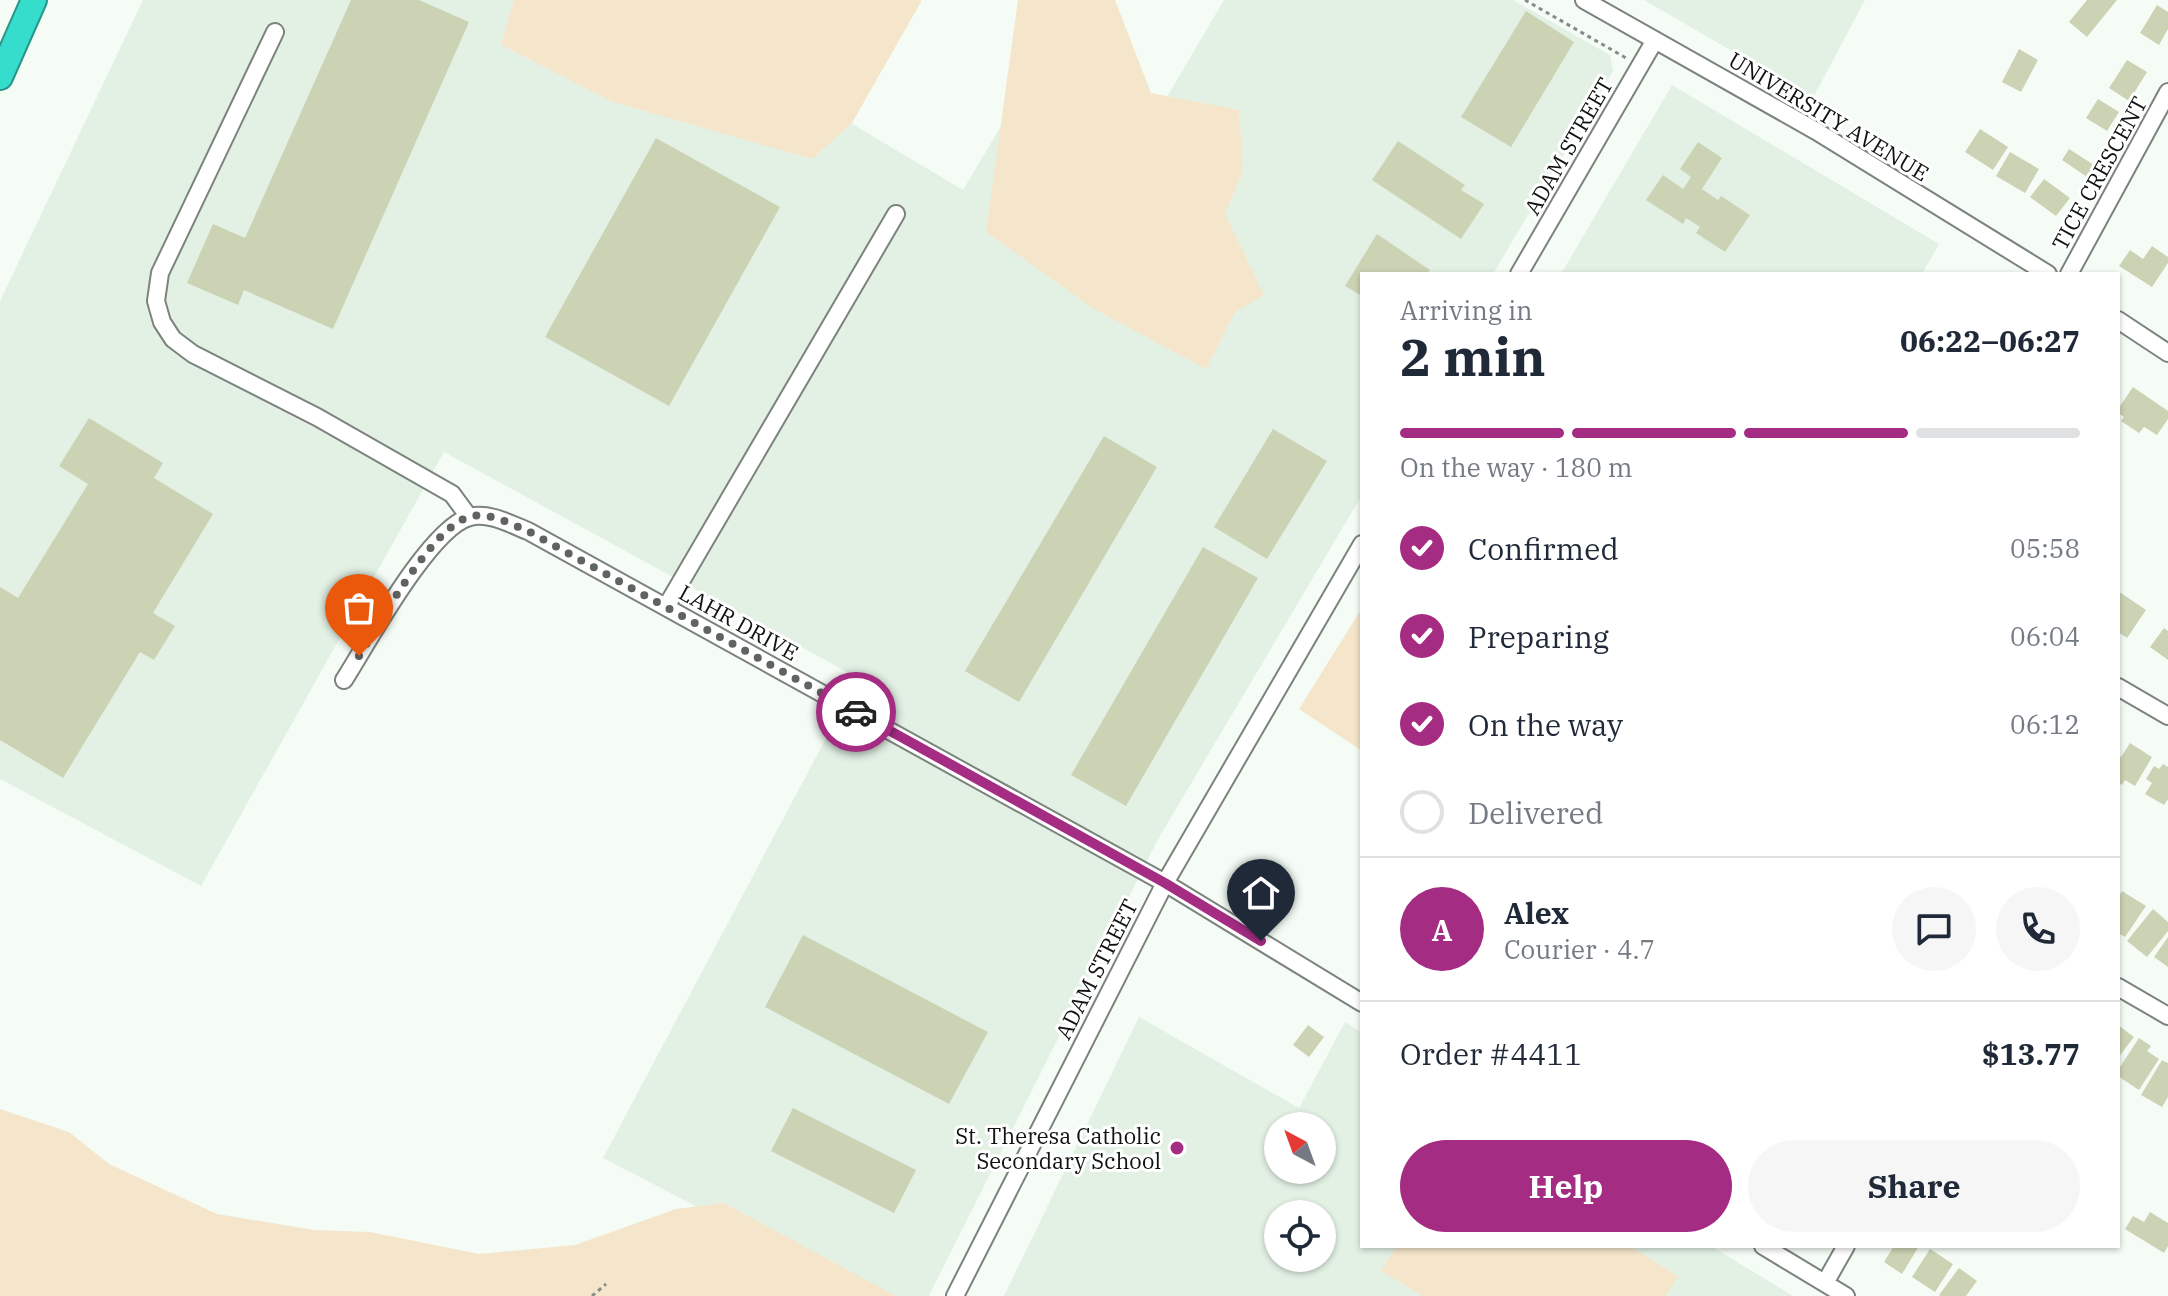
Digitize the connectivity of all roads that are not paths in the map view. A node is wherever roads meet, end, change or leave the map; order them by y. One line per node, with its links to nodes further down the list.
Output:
1 (34, 0): 5 (highway)
2 (1584, 0): 4 (street, UNIVERSITY AVENUE)
3 (275, 32): 13 (street)
4 (1655, 40): 8 (street, ADAM STREET); 9 (street, UNIVERSITY AVENUE)
5 (0, 77)
6 (2168, 92): 10 (street, TICE CRESCENT)
7 (896, 214): 15 (street)
8 (1520, 272)
9 (2045, 272)
10 (2070, 272)
11 (2120, 321): 12 (street)
12 (2168, 353)
13 (469, 517): 15 (street, LAHR DRIVE); 16 (street)
14 (1360, 547): 19 (street, ADAM STREET)
15 (666, 607): 19 (street, LAHR DRIVE)
16 (344, 680)
17 (2120, 688): 18 (street)
18 (2168, 716)
19 (1165, 883): 21 (street, LAHR DRIVE); 26 (street, ADAM STREET)
20 (2120, 988): 22 (street)
21 (1360, 1002)
22 (2168, 1016)
23 (1766, 1248): 25 (street)
24 (1845, 1248): 25 (street)
25 (1825, 1283): 27 (street)
26 (955, 1296)
27 (1846, 1296)

